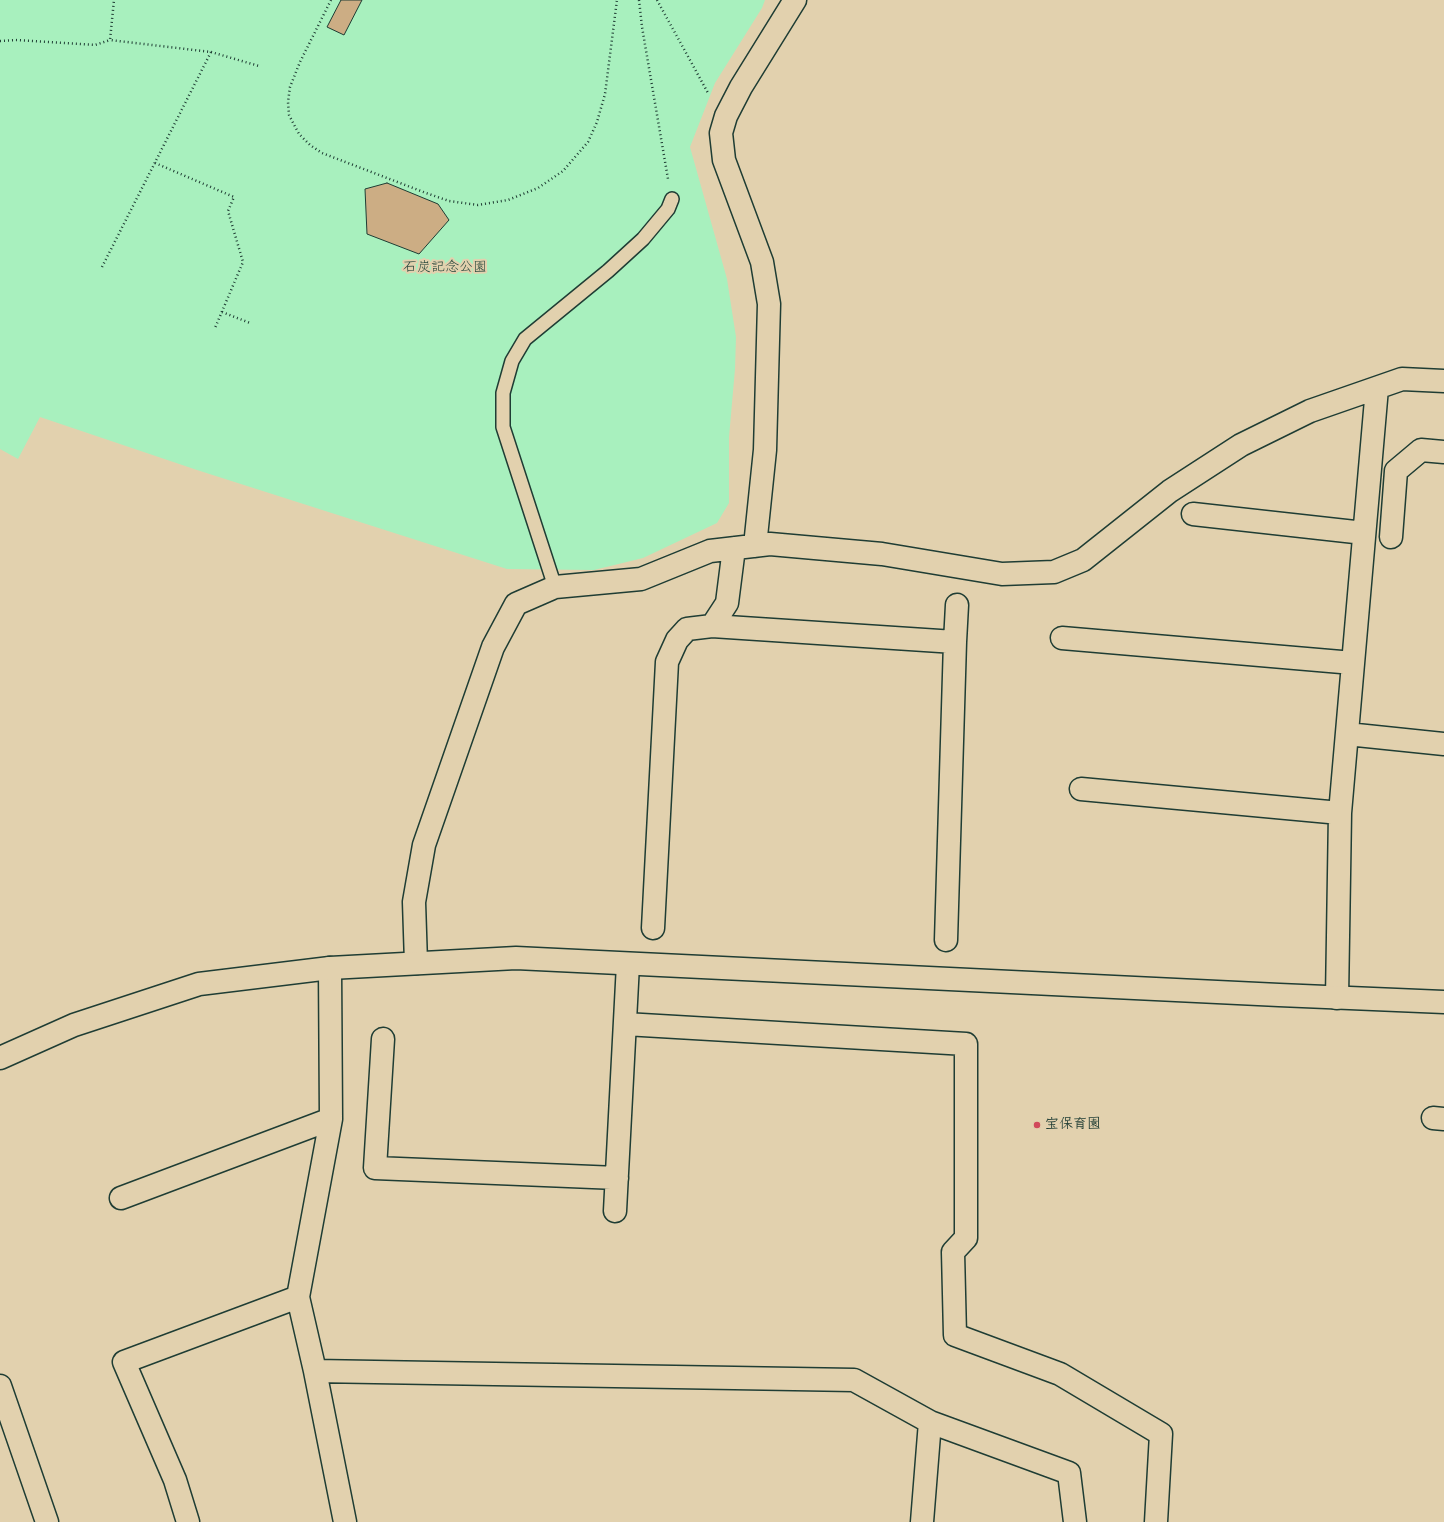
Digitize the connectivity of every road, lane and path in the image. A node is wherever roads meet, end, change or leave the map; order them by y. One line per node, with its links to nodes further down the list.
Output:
1 (114, 0): 7 (path)
2 (331, 0): 3 (path)
3 (617, 0)
4 (639, 0): 13 (path)
5 (657, 0): 11 (path)
6 (795, 0): 11 (street)
7 (110, 40): 8 (path); 9 (path)
8 (0, 41)
9 (210, 52): 10 (path); 12 (path)
10 (260, 66)
11 (724, 121): 24 (street)
12 (155, 163): 14 (path); 15 (path)
13 (672, 199): 26 (lane)
14 (102, 267)
15 (222, 312): 16 (path); 17 (path)
16 (250, 323)
17 (215, 328)
18 (1444, 381): 19 (street)
19 (1377, 388): 22 (street); 24 (street)
20 (1444, 452): 23 (street)
21 (1193, 514): 22 (street)
22 (1364, 533): 31 (street)
23 (1391, 537)
24 (756, 546): 25 (street)
25 (734, 548): 26 (street); 28 (street)
26 (555, 586): 38 (street)
27 (957, 605): 30 (street)
28 (712, 626): 30 (street); 36 (street)
29 (1062, 638): 31 (street)
30 (955, 642): 37 (street)
31 (1353, 662): 32 (street)
32 (1347, 734): 33 (street); 35 (street)
33 (1444, 744)
34 (1081, 789): 35 (street)
35 (1340, 813): 41 (street)
36 (653, 928)
37 (946, 940)
38 (416, 963): 39 (street); 40 (street)
39 (628, 964): 41 (street); 43 (street)
40 (330, 968): 45 (street); 46 (street)
41 (1337, 998): 42 (street)
42 (1444, 1002)
43 (625, 1024): 47 (street); 59 (street)
44 (383, 1039): 47 (street)
45 (0, 1057)
46 (331, 1119): 48 (street); 50 (street)
47 (617, 1178): 49 (street)
48 (121, 1198)
49 (615, 1211)
50 (298, 1297): 51 (street); 55 (street)
51 (315, 1371): 53 (street); 56 (street)
52 (0, 1386): 54 (street)
53 (930, 1422): 57 (street); 58 (street)
54 (47, 1522)
55 (188, 1522)
56 (345, 1522)
57 (922, 1522)
58 (1075, 1522)
59 (1156, 1522)

